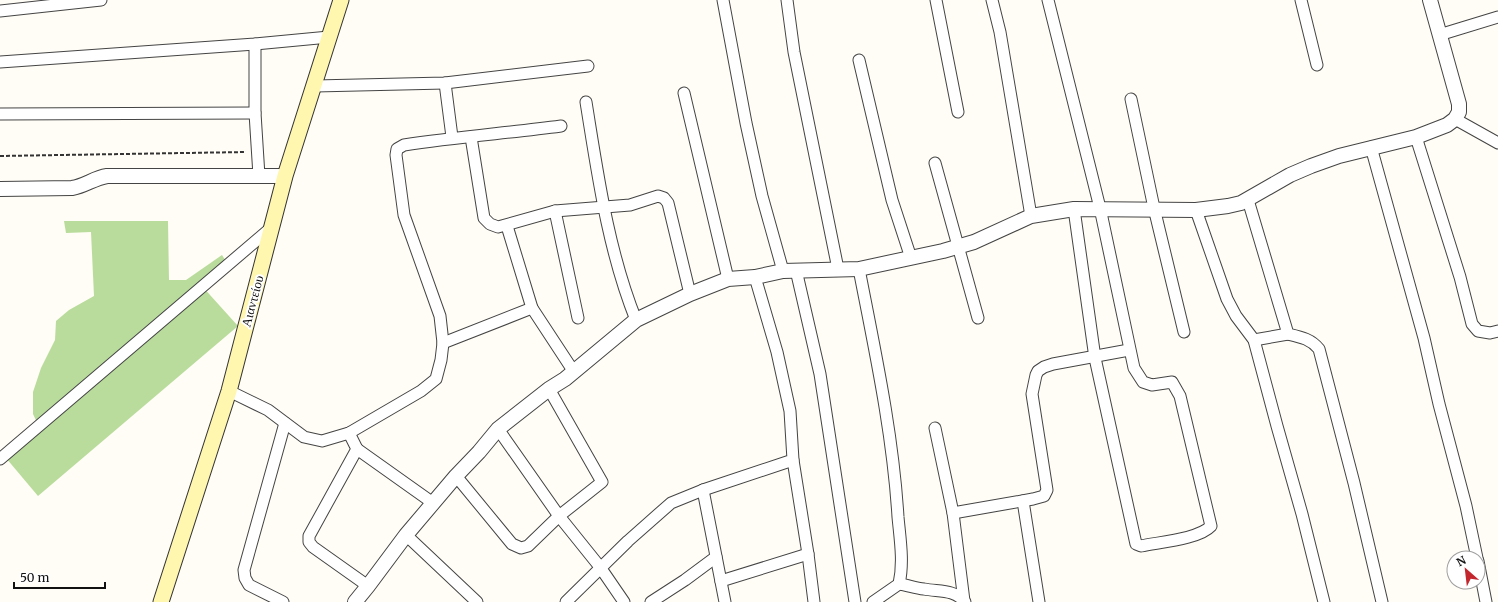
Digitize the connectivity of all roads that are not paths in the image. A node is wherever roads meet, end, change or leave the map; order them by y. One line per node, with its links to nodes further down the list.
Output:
1 (101, 0): 10 (street)
2 (341, 0): 13 (main road, Αιαντείου)
3 (723, 0): 52 (street)
4 (787, 0): 50 (street)
5 (936, 0): 24 (street)
6 (992, 0): 45 (street)
7 (1048, 0): 40 (street)
8 (1301, 0): 17 (street)
9 (1430, 0): 12 (street)
10 (0, 11)
11 (1498, 17): 12 (street)
12 (1439, 35): 27 (street)
13 (329, 37): 14 (street); 20 (main road, Αιαντείου)
14 (256, 44): 16 (street); 25 (street)
15 (859, 60): 49 (street)
16 (0, 62)
17 (1317, 65)
18 (588, 66): 19 (street)
19 (445, 83): 20 (street); 31 (street)
20 (315, 86): 36 (main road, Αιαντείου)
21 (684, 93): 54 (street)
22 (1131, 99): 41 (street)
23 (586, 102): 39 (street)
24 (958, 112)
25 (255, 113): 26 (street); 35 (street)
26 (0, 114)
27 (1455, 119): 30 (street); 32 (street)
28 (560, 126): 29 (street)
29 (471, 137): 31 (street); 46 (street)
30 (1416, 137): 33 (street); 60 (street)
31 (452, 138): 64 (street)
32 (1498, 143)
33 (1371, 147): 38 (street); 84 (street)
34 (935, 163): 48 (street)
35 (259, 176): 36 (street); 37 (street)
36 (285, 176): 47 (main road, Αιαντείου)
37 (0, 190)
38 (1248, 200): 43 (street); 62 (street)
39 (604, 207): 44 (street); 55 (street); 59 (street)
40 (1100, 208): 41 (street); 42 (street); 65 (street)
41 (1154, 208): 43 (street); 61 (street)
42 (1074, 209): 45 (street); 66 (street)
43 (1196, 210): 63 (street)
44 (555, 211): 46 (street); 57 (street)
45 (1031, 216): 48 (street)
46 (507, 226): 56 (street)
47 (271, 228): 69 (main road, Αιαντείου); 75 (street)
48 (958, 247): 49 (street); 58 (street)
49 (911, 258): 51 (street)
50 (838, 269): 51 (street); 52 (street)
51 (859, 269): 89 (street)
52 (790, 270): 53 (street); 101 (street)
53 (755, 277): 54 (street); 76 (street)
54 (728, 279): 55 (street)
55 (690, 294): 59 (street)
56 (532, 308): 64 (street); 67 (street)
57 (578, 318)
58 (978, 318)
59 (636, 320): 67 (street)
60 (1498, 331)
61 (1184, 332)
62 (1288, 334): 63 (street); 106 (street)
63 (1254, 340): 105 (street)
64 (443, 343): 73 (street)
65 (1129, 350): 66 (street); 66 (street)
66 (1095, 358): 79 (street)
67 (574, 372): 68 (street)
68 (550, 389): 72 (street); 82 (street)
69 (229, 391): 70 (street); 92 (main road, Αιαντείου)
70 (285, 423): 73 (street); 93 (street)
71 (935, 428): 81 (street)
72 (498, 429): 77 (street); 82 (street)
73 (349, 433): 74 (street)
74 (356, 449): 80 (street); 90 (street)
75 (0, 459)
76 (793, 460): 78 (street); 85 (street)
77 (456, 476): 80 (street); 82 (street)
78 (703, 490): 86 (street); 87 (street)
79 (1023, 501): 81 (street); 104 (street)
80 (433, 503): 83 (street)
81 (953, 513): 103 (street)
82 (559, 516): 87 (street)
83 (406, 535): 90 (street); 95 (street)
84 (1475, 550)
85 (808, 554): 88 (street); 100 (street)
86 (716, 557): 88 (street); 98 (street)
87 (600, 567): 96 (street); 97 (street)
88 (721, 582): 99 (street)
89 (899, 584): 102 (street); 103 (street)
90 (368, 586): 94 (street)
91 (1484, 590): 107 (street)
92 (161, 602)
93 (283, 602)
94 (355, 602)
95 (476, 602)
96 (566, 602)
97 (624, 602)
98 (651, 602)
99 (725, 602)
100 (812, 602)
101 (855, 602)
102 (872, 602)
103 (964, 602)
104 (1039, 602)
105 (1324, 602)
106 (1382, 602)
107 (1486, 602)

